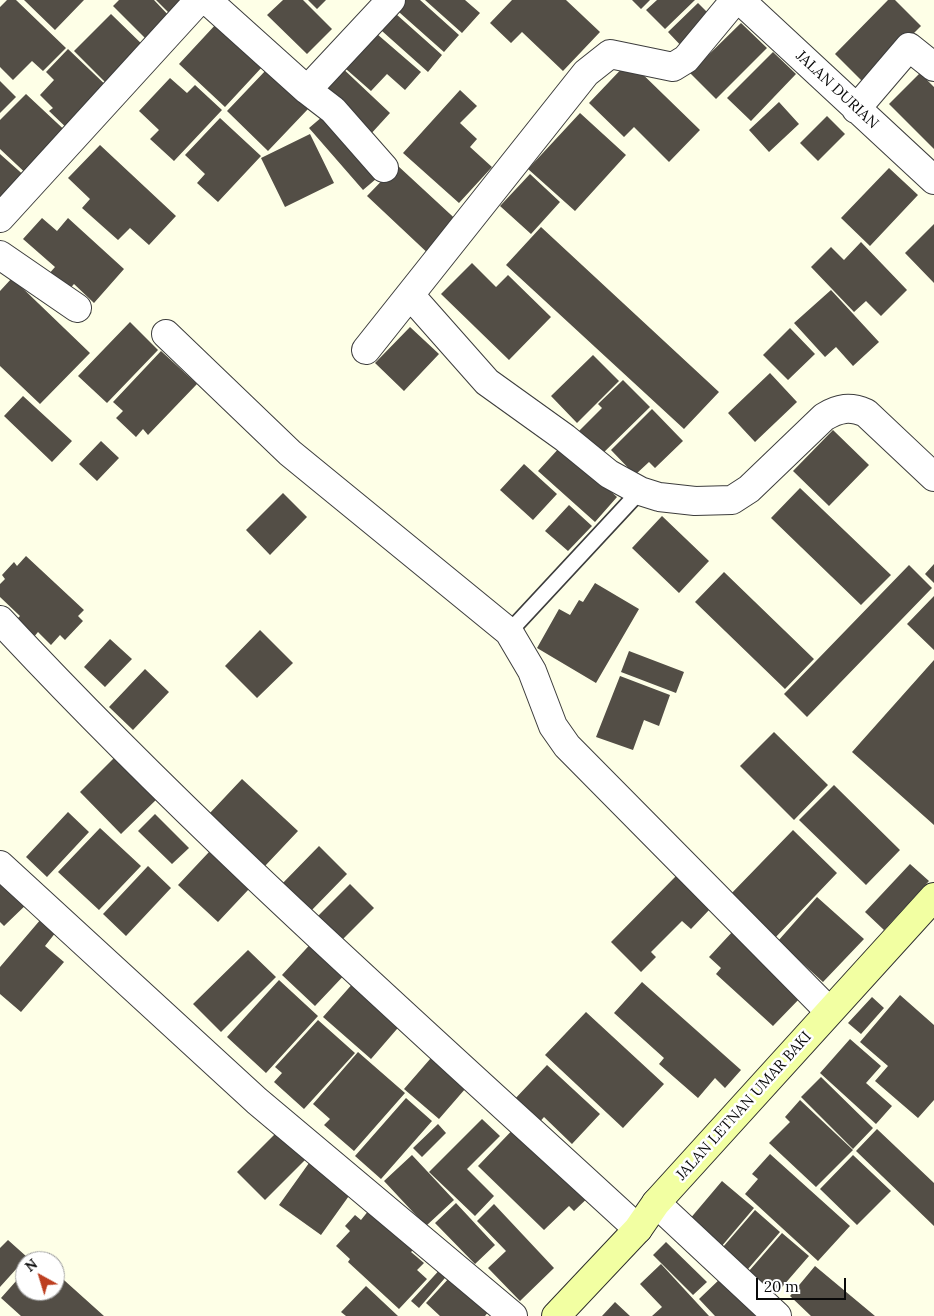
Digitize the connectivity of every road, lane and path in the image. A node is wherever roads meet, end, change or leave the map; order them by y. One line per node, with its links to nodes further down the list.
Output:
1 (198, 0): 11 (street)
2 (207, 0): 7 (street)
3 (391, 0): 7 (street)
4 (735, 0): 13 (street)
5 (740, 0): 8 (street, JALAN DURIAN)
6 (934, 66): 8 (street)
7 (307, 90): 9 (street)
8 (856, 109): 10 (street, JALAN DURIAN)
9 (384, 168)
10 (934, 180)
11 (0, 218)
12 (0, 255): 14 (street)
13 (410, 295): 16 (street); 18 (street)
14 (76, 308)
15 (166, 334): 20 (street)
16 (366, 350)
17 (934, 477): 18 (street)
18 (640, 491): 20 (lane)
19 (0, 620): 25 (street)
20 (509, 632): 23 (street)
21 (0, 865): 26 (street)
22 (934, 897): 23 (street, JALAN LETNAN UMAR BAKI)
23 (829, 1011): 24 (street, JALAN LETNAN UMAR BAKI)
24 (656, 1203): 25 (street, JALAN LETNAN UMAR BAKI); 28 (street)
25 (638, 1229): 27 (street, JALAN LETNAN UMAR BAKI)
26 (513, 1316)
27 (556, 1316)
28 (777, 1316)

